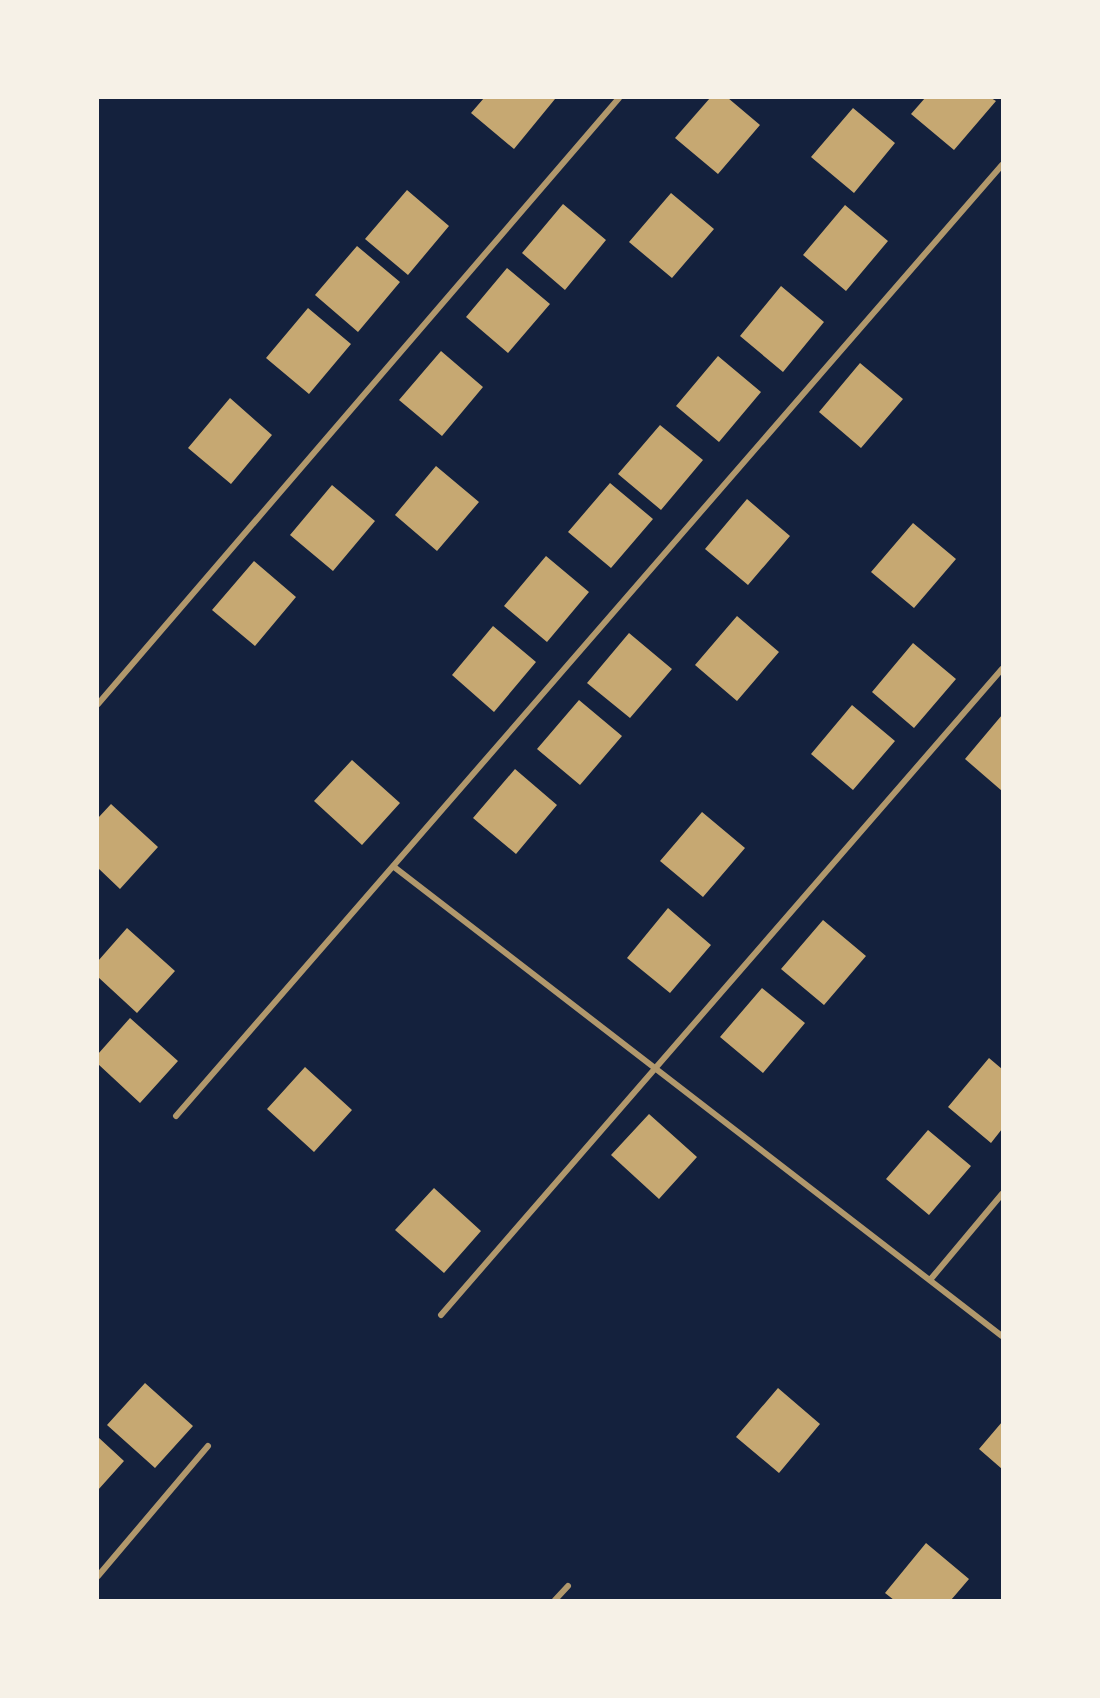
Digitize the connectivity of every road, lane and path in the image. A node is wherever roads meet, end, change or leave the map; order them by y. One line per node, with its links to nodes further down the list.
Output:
1 (619, 98): 4 (street)
2 (1002, 165): 5 (street)
3 (1002, 669): 6 (street)
4 (98, 704)
5 (393, 866): 6 (street); 7 (street)
6 (656, 1069): 9 (street); 10 (street)
7 (176, 1116)
8 (1002, 1194): 9 (street)
9 (930, 1280): 11 (street)
10 (441, 1316)
11 (1002, 1336)
12 (208, 1446): 13 (street)
13 (98, 1576)
14 (568, 1586): 15 (street)
15 (555, 1600)

